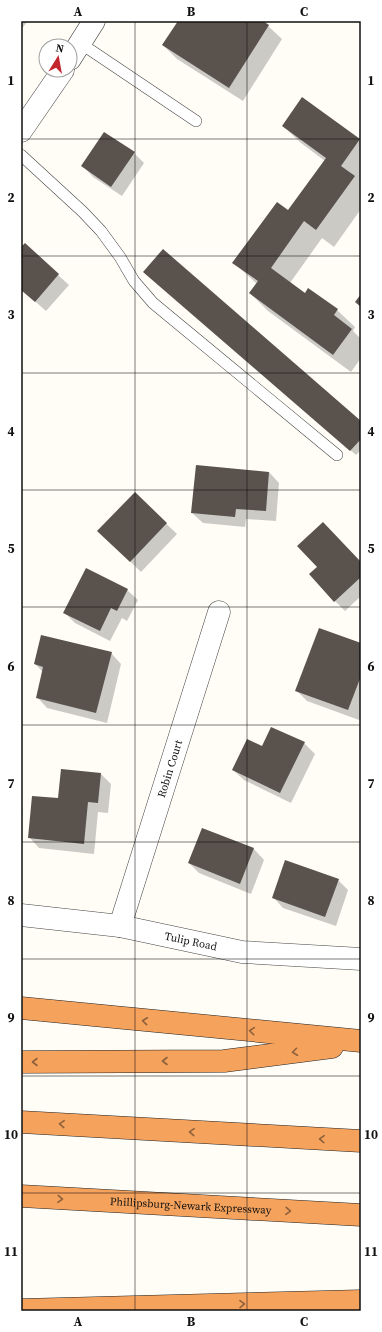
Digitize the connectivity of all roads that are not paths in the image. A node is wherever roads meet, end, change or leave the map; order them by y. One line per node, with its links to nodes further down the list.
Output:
1 (94, 21): 2 (street)
2 (78, 46)
3 (78, 53): 5 (lane)
4 (57, 78): 6 (street)
5 (196, 121)
6 (21, 131)
7 (21, 155): 8 (lane)
8 (337, 455)
9 (219, 612): 11 (street, Robin Court)
10 (21, 915): 11 (street, Tulip Road)
11 (120, 926): 12 (street, Tulip Road)
12 (361, 959)
13 (21, 1008): 14 (highway, one-way to 13)
14 (361, 1042): 15 (highway, one-way to 15)
15 (21, 1062)
16 (21, 1122): 17 (highway, one-way to 16)
17 (361, 1141)
18 (21, 1196): 19 (highway, Phillipsburg-Newark Expressway, one-way to 19)
19 (361, 1215)
20 (361, 1301): 21 (highway, one-way to 20)
21 (21, 1310)

